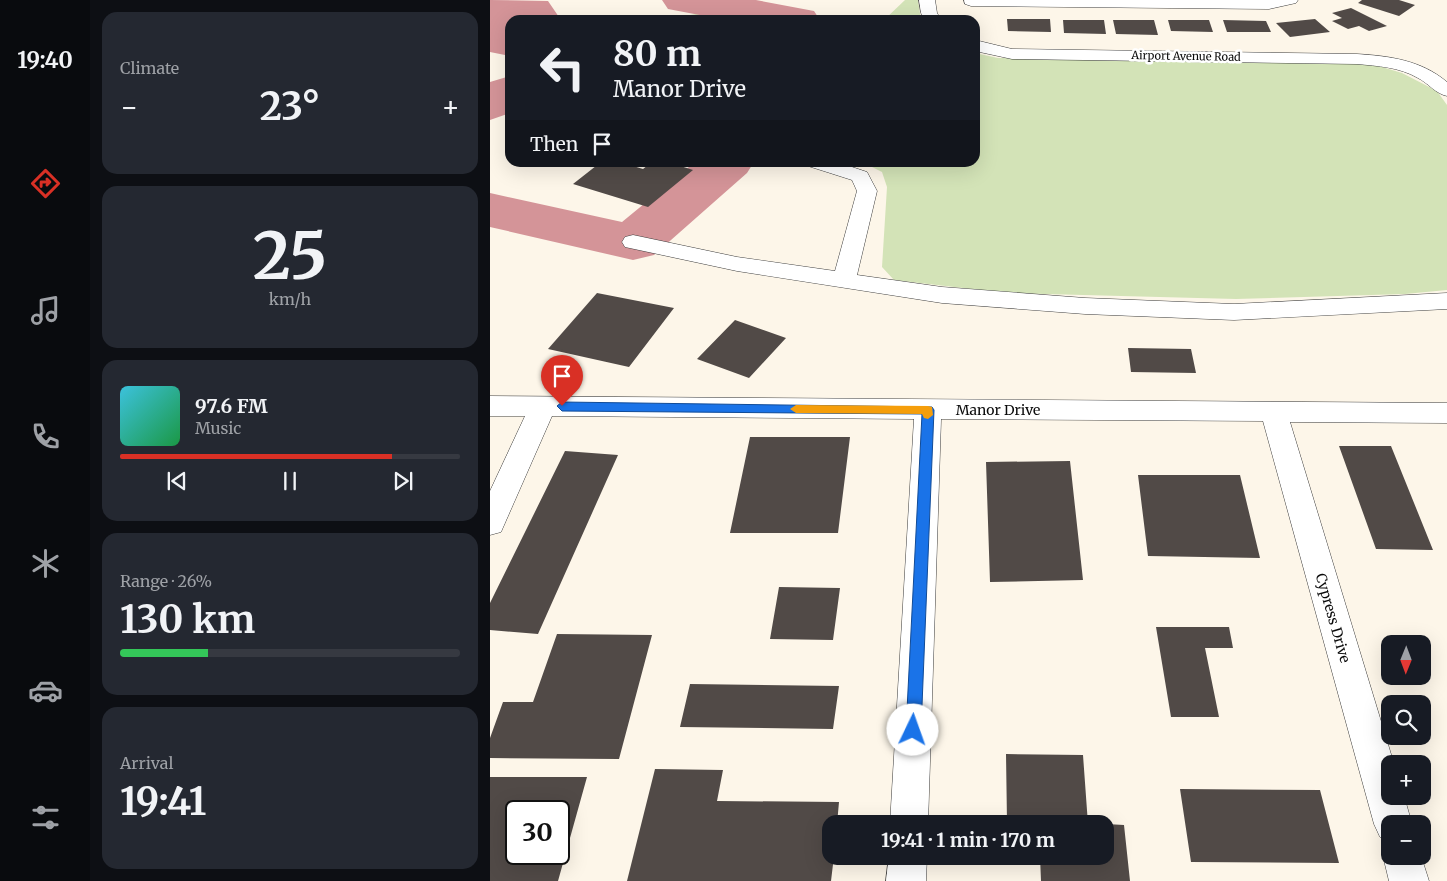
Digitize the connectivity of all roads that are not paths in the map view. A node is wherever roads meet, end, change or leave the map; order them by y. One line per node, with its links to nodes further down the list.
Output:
1 (927, 0): 5 (street)
2 (1290, 0): 3 (street)
3 (1037, 1): 4 (street)
4 (971, 2)
5 (929, 15)
6 (980, 47): 7 (street, Airport Avenue Road)
7 (1447, 91)
8 (831, 167): 10 (street)
9 (633, 242): 10 (street)
10 (844, 280): 11 (street)
11 (1447, 301)
12 (490, 406): 13 (street, Manor Drive)
13 (543, 406): 14 (street, Manor Drive); 17 (street)
14 (928, 410): 15 (street, Manor Drive); 18 (street)
15 (1274, 412): 16 (street, Manor Drive); 19 (street, Cypress Drive)
16 (1447, 413)
17 (490, 523)
18 (909, 815)
19 (1389, 815)
20 (907, 865): 22 (street)
21 (1405, 865): 23 (street)
22 (906, 881)
23 (1409, 881)

